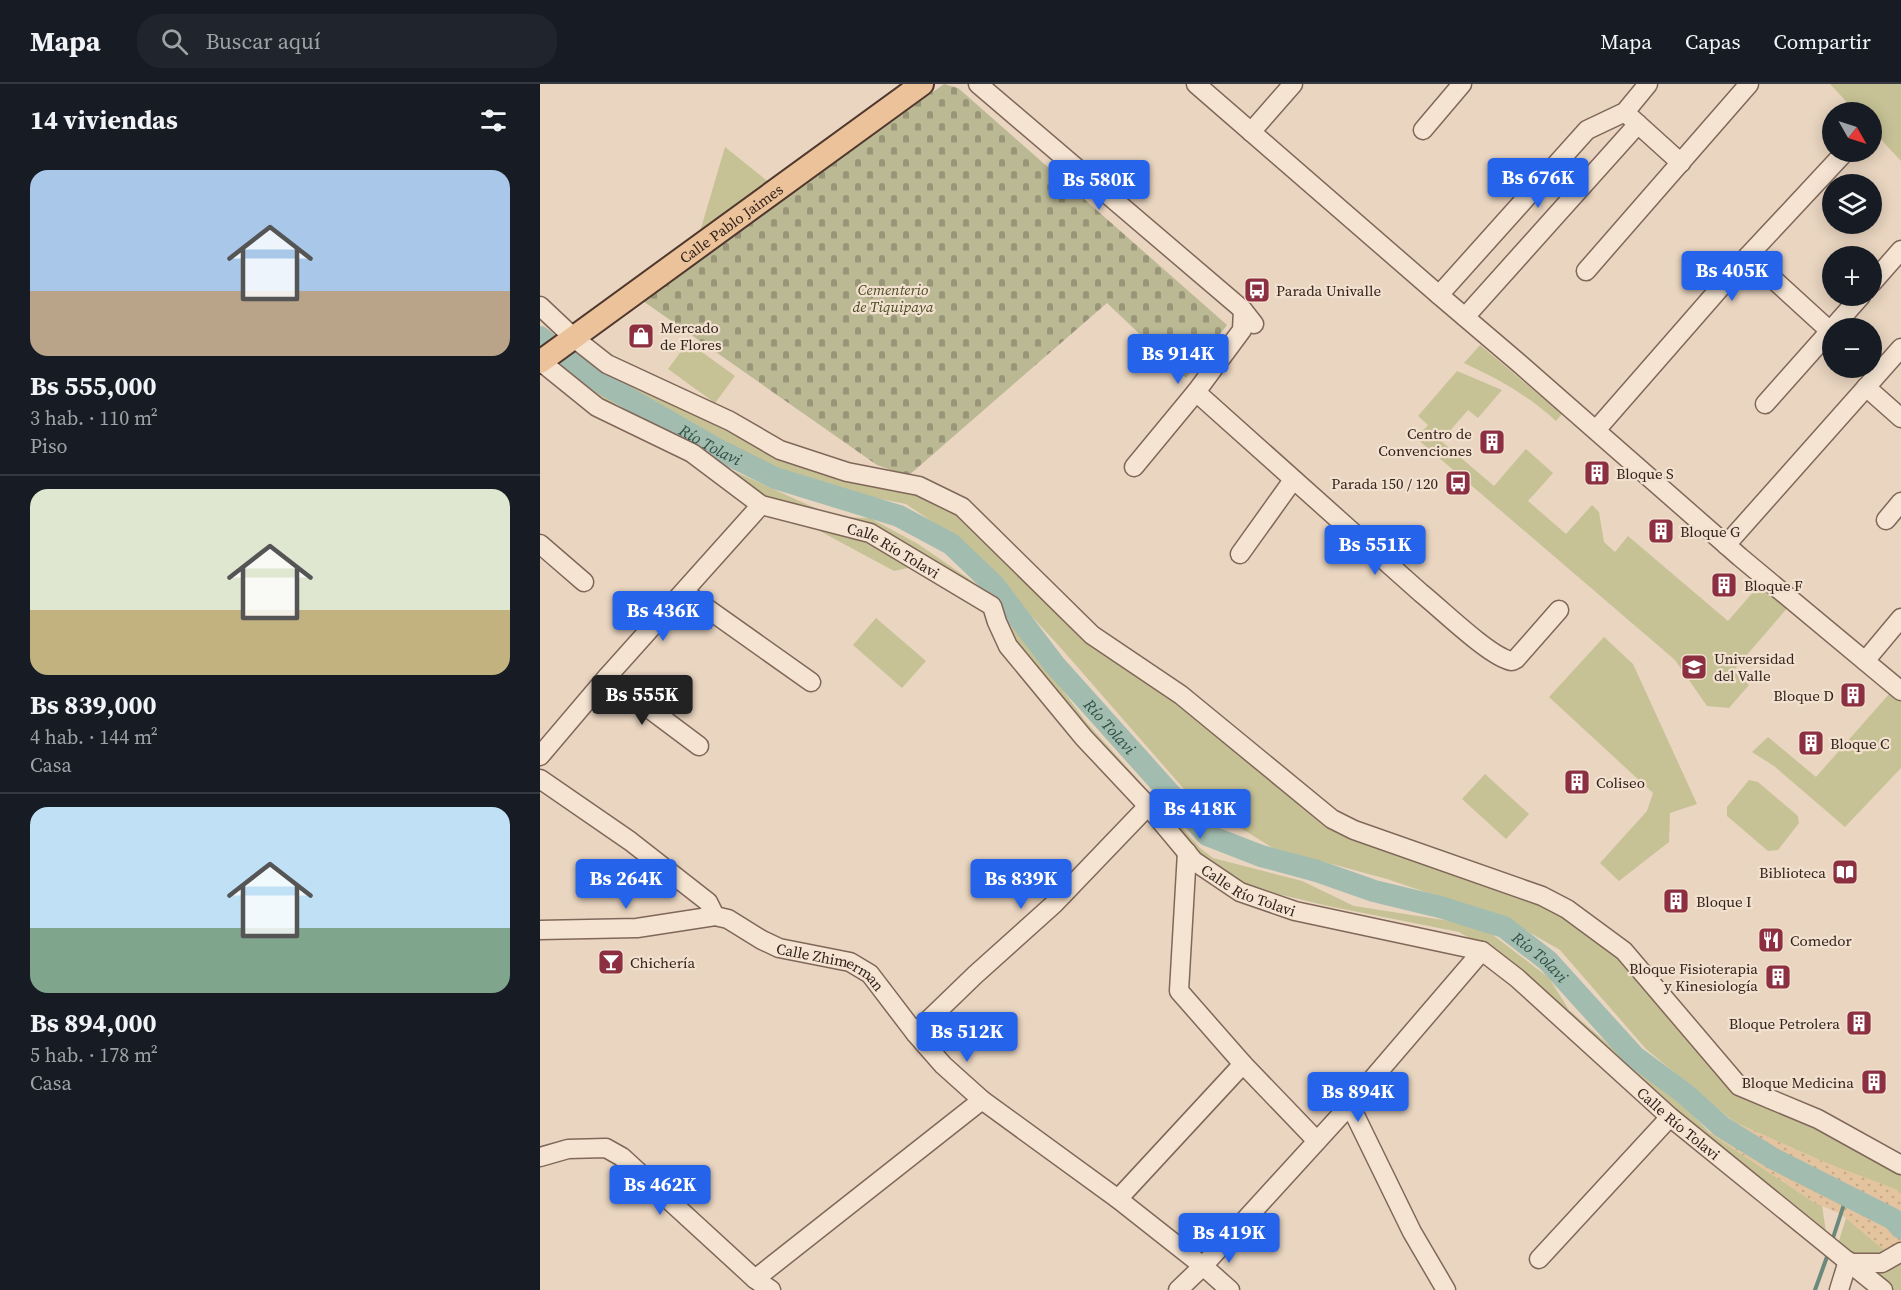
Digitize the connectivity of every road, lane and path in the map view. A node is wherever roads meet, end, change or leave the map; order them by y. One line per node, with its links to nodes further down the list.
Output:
1 (922, 84): 25 (main road, Calle Pablo Jaimes)
2 (978, 84): 27 (street)
3 (1196, 84): 10 (street)
4 (1293, 84): 10 (street)
5 (1462, 84): 9 (street)
6 (1648, 84): 8 (street)
7 (1749, 84): 12 (street)
8 (1632, 118): 12 (street); 17 (street); 20 (street)
9 (1423, 130)
10 (1251, 132): 17 (street)
11 (1836, 162): 14 (street)
12 (1681, 163): 15 (street)
13 (1901, 250): 16 (street)
14 (1748, 256): 22 (street); 30 (street)
15 (1586, 271)
16 (1882, 272)
17 (1438, 295): 20 (street)
18 (540, 306): 25 (street, Calle Río Tolavi)
19 (1852, 306): 21 (street)
20 (1465, 317): 30 (street)
21 (1842, 318)
22 (1822, 324)
23 (1822, 340): 28 (street)
24 (1901, 348): 26 (street)
25 (552, 353): 34 (street, Calle Río Tolavi); 62 (street, Calle Río Tolavi)
26 (1866, 387): 29 (street); 37 (street)
27 (1196, 392): 31 (street); 32 (street)
28 (1765, 404)
29 (1901, 418)
30 (1596, 430): 37 (street)
31 (1134, 467)
32 (1293, 480): 38 (street); 41 (street)
33 (1901, 502): 35 (street)
34 (761, 506): 40 (street); 50 (street, Calle Río Tolavi)
35 (1886, 520)
36 (540, 544): 39 (street)
37 (1726, 545): 43 (street)
38 (1240, 554)
39 (584, 582)
40 (684, 592): 44 (street); 45 (street)
41 (1559, 610)
42 (1901, 618): 43 (street)
43 (1865, 661): 46 (street)
44 (607, 677): 47 (street); 48 (street)
45 (811, 682)
46 (1901, 691)
47 (699, 746)
48 (540, 756)
49 (540, 779): 52 (street)
50 (1148, 806): 51 (street, Calle Río Tolavi); 55 (street)
51 (1187, 852): 54 (street, Calle Río Tolavi); 56 (street)
52 (715, 916): 53 (street); 55 (street, Calle Zhimerman)
53 (540, 930)
54 (1482, 951): 58 (street); 59 (street, Calle Río Tolavi)
55 (915, 1033): 57 (street, Calle Zhimerman)
56 (1243, 1064): 60 (street); 63 (street)
57 (982, 1100): 63 (street, Calle Zhimerman); 68 (street)
58 (1350, 1105): 60 (street); 72 (street)
59 (1670, 1117): 65 (street); 66 (street, Calle Río Tolavi)
60 (1317, 1141): 67 (street)
61 (540, 1157): 68 (street)
62 (1901, 1165)
63 (1118, 1199): 67 (street, Calle Zhimerman)
64 (1901, 1252): 66 (street)
65 (1539, 1259)
66 (1848, 1261): 73 (street); 74 (street, Calle Río Tolavi)
67 (1203, 1266): 70 (street); 71 (street, Calle Zhimerman)
68 (755, 1279): 69 (street)
69 (771, 1290)
70 (1178, 1290)
71 (1230, 1290)
72 (1446, 1290)
73 (1839, 1290)
74 (1883, 1290)

